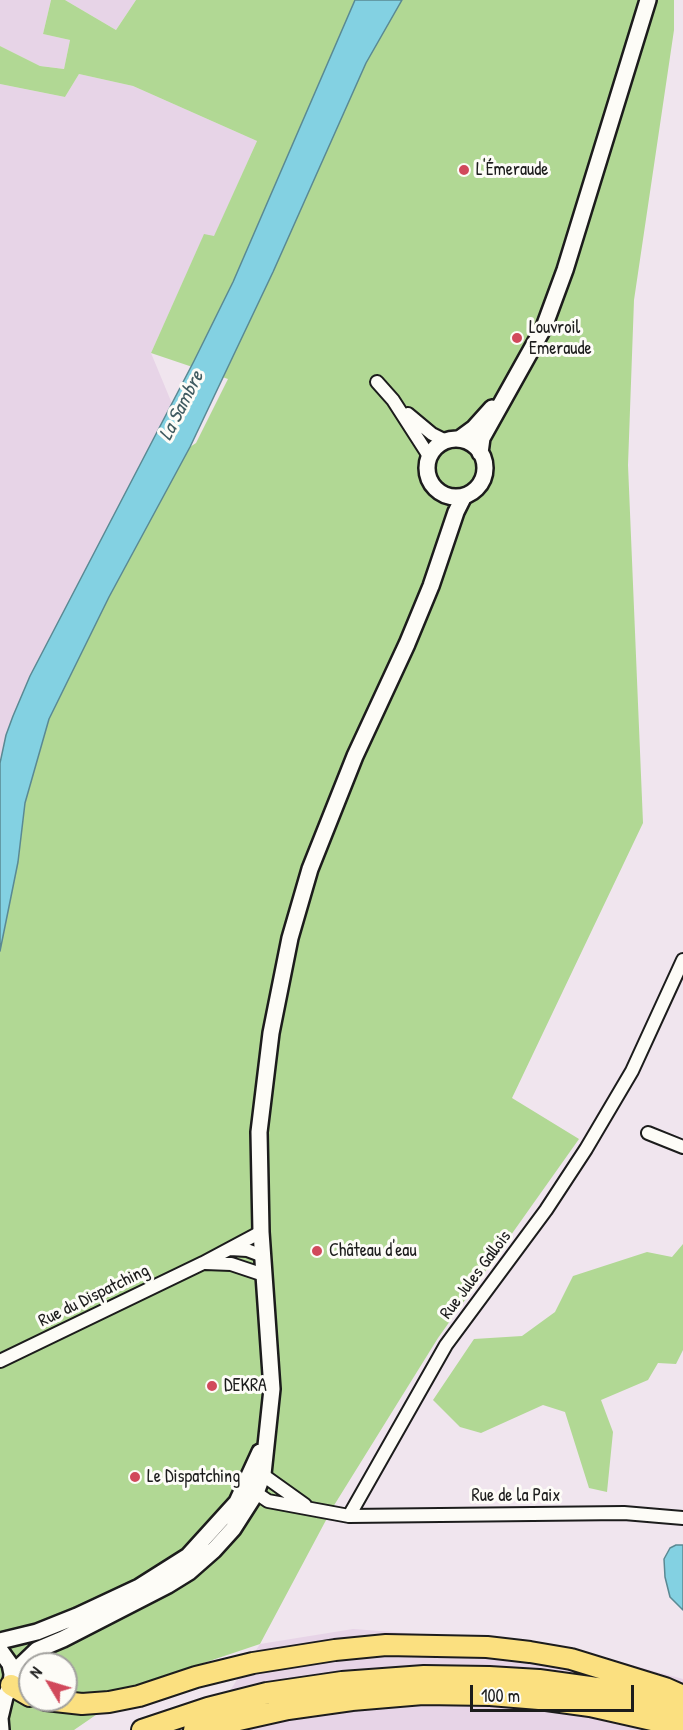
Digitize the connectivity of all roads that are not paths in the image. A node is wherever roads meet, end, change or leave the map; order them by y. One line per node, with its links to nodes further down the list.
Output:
1 (648, 3): 3 (street)
2 (377, 382): 4 (street)
3 (508, 390): 5 (street); 6 (street)
4 (393, 400): 5 (street); 7 (street)
5 (453, 440): 6 (street); 7 (street)
6 (480, 453): 9 (street)
7 (429, 456): 8 (street)
8 (441, 494): 9 (street); 10 (street)
9 (464, 496): 10 (street)
10 (445, 544): 14 (street)
11 (681, 968): 23 (street, Rue Jules Gallois)
12 (648, 1133): 13 (street)
13 (683, 1148)
14 (261, 1232): 15 (street, Rue du Dispatching); 16 (street)
15 (230, 1249): 16 (street); 17 (street, Rue du Dispatching)
16 (263, 1256): 18 (street)
17 (203, 1263): 18 (street, Rue du Dispatching); 19 (street, Rue du Dispatching)
18 (264, 1275): 20 (street)
19 (0, 1361)
20 (258, 1471): 21 (street); 22 (street)
21 (251, 1489): 22 (street); 25 (street); 27 (street)
22 (309, 1507): 23 (street)
23 (349, 1515): 24 (street, Rue de la Paix)
24 (683, 1518)
25 (0, 1641)
26 (0, 1650): 27 (street)
27 (7, 1689): 32 (street)
28 (683, 1696): 29 (highway)
29 (78, 1704)
30 (683, 1709): 33 (highway)
31 (683, 1727): 34 (highway)
32 (1, 1729)
33 (142, 1730)
34 (194, 1730)

